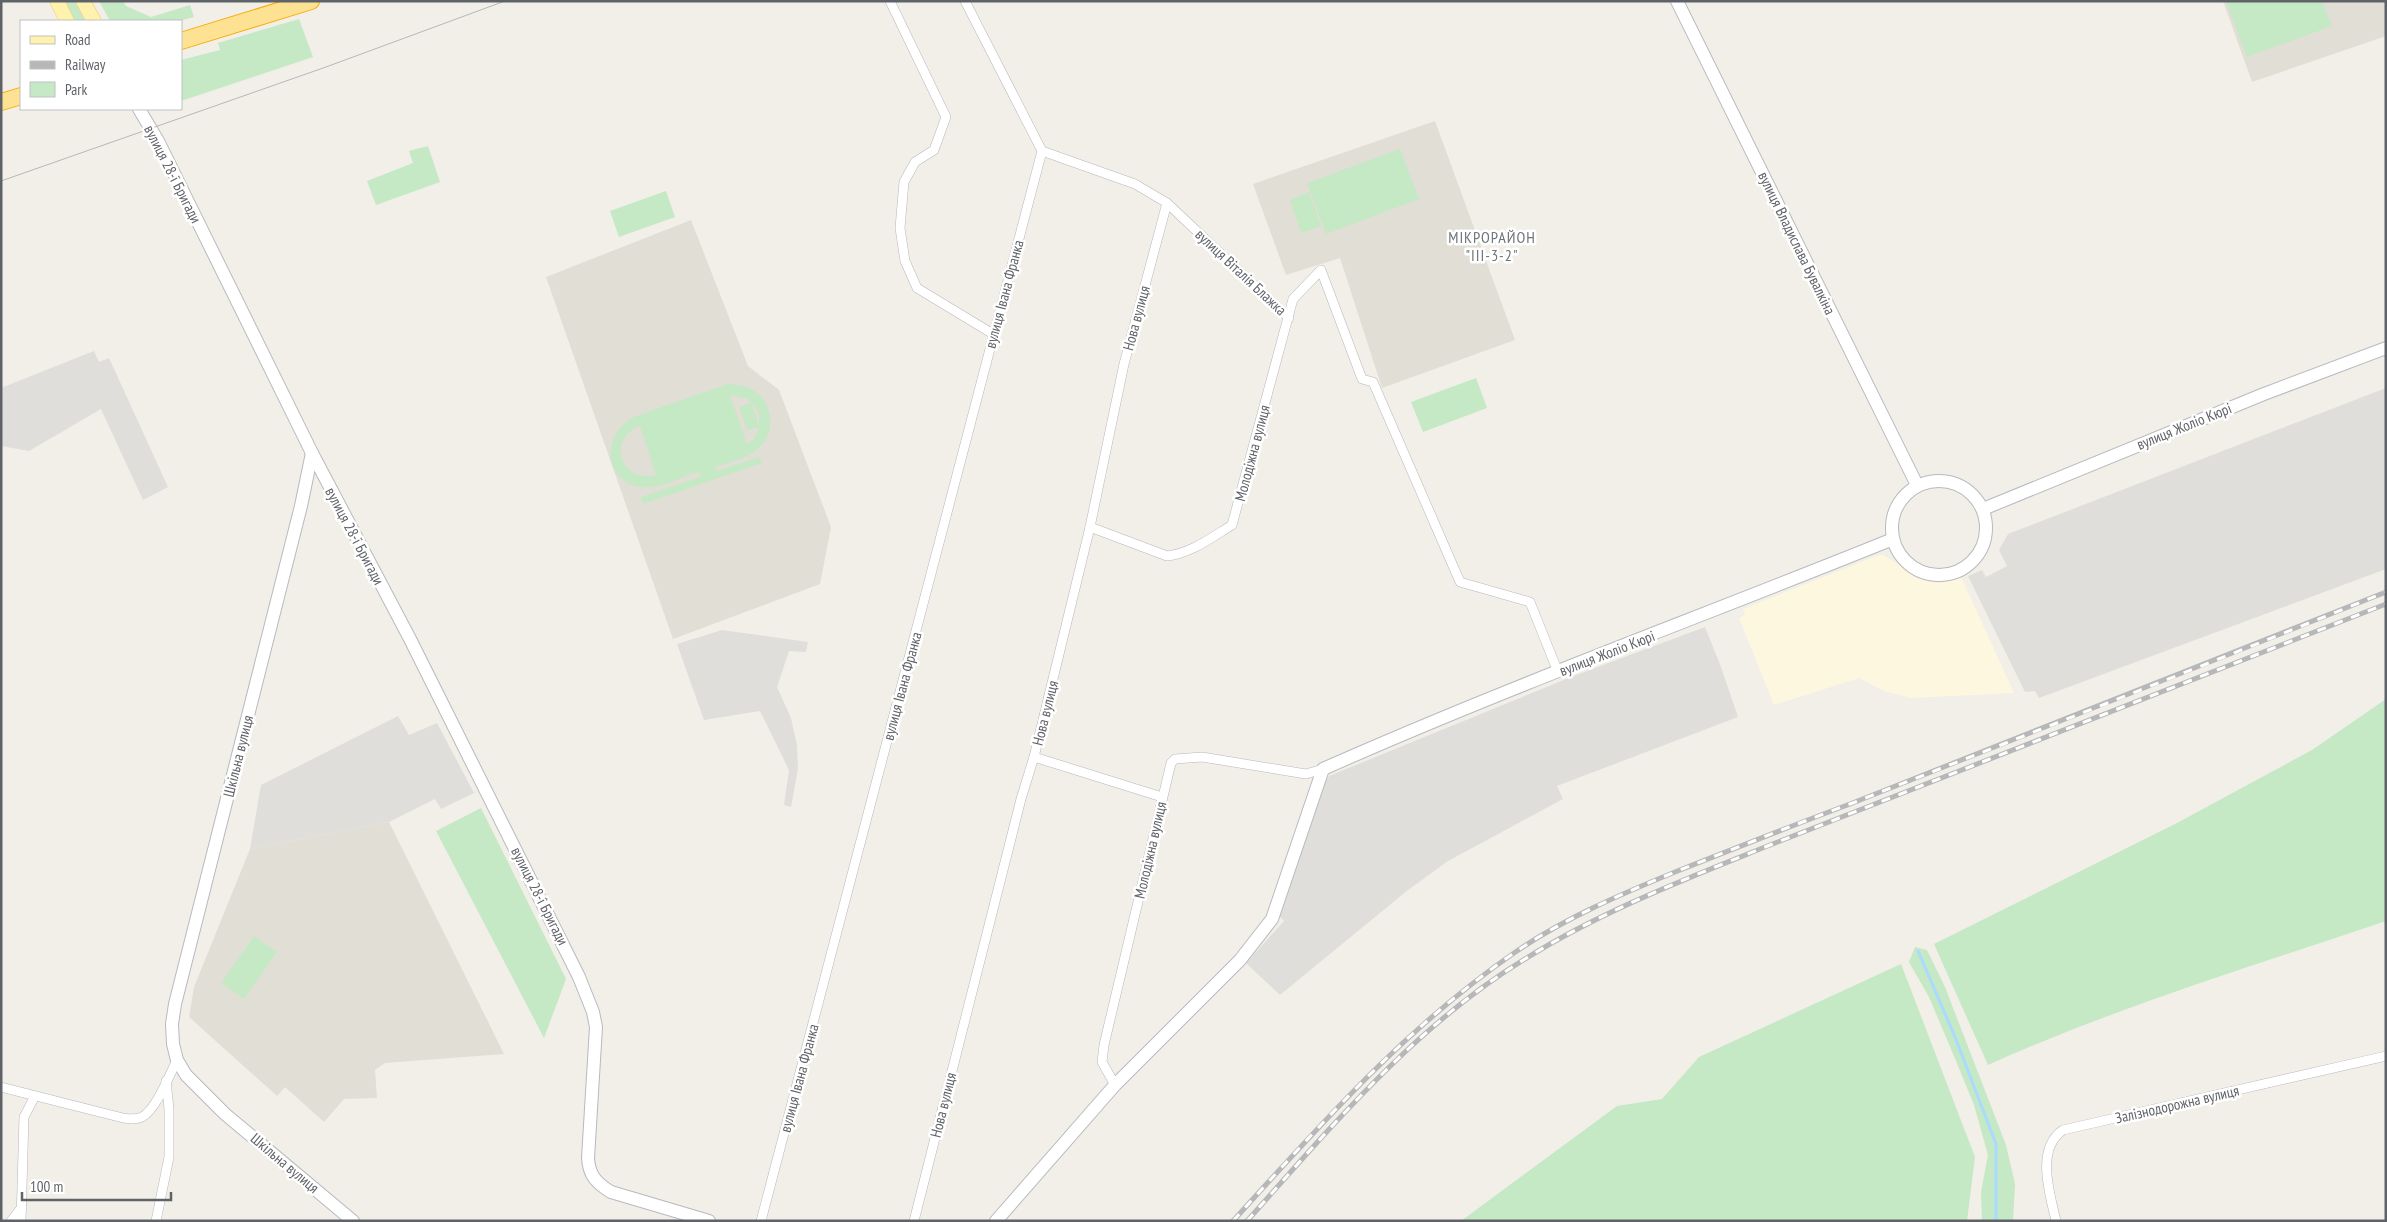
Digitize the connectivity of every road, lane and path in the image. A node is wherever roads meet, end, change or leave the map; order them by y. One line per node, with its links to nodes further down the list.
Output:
1 (57, 1): 7 (main road)
2 (83, 1): 8 (main road)
3 (311, 1): 9 (highway)
4 (890, 1): 18 (street)
5 (965, 1): 15 (street)
6 (1677, 1): 21 (street, вулиця Владислава Бувалкіна)
7 (66, 20)
8 (93, 20)
9 (182, 41)
10 (20, 86): 11 (highway)
11 (1, 92)
12 (20, 96): 13 (highway)
13 (1, 102)
14 (140, 110): 20 (street, вулиця 28-ї Бригади)
15 (1042, 151): 16 (street, вулиця Віталія Блажка); 18 (street, вулиця Івана Франка)
16 (1167, 203): 17 (street, вулиця Віталія Блажка); 23 (street, Нова вулиця)
17 (1289, 318): 23 (street, Молодіжна вулиця); 25 (street, вулиця Віталія Блажка)
18 (993, 334): 41 (street, вулиця Івана Франка)
19 (2386, 348): 22 (street, вулиця Жоліо Кюрі)
20 (312, 452): 30 (street, Шкільна вулиця); 40 (street, вулиця 28-ї Бригади)
21 (1917, 485): 22 (street); 24 (street)
22 (1983, 509): 24 (street)
23 (1090, 527): 26 (street, Нова вулиця)
24 (1893, 539): 25 (street, вулиця Жоліо Кюрі)
25 (1558, 672): 27 (street, вулиця Жоліо Кюрі)
26 (1034, 757): 28 (street); 42 (street, Нова вулиця)
27 (1323, 769): 28 (street, Молодіжна вулиця); 32 (street)
28 (1162, 797): 32 (street, Молодіжна вулиця)
29 (2386, 1056): 44 (street, Залізнодорожна вулиця)
30 (177, 1060): 31 (street); 39 (street, Шкільна вулиця)
31 (166, 1081): 34 (street); 38 (street)
32 (1115, 1085): 43 (street)
33 (1, 1087): 34 (street)
34 (35, 1096): 35 (street)
35 (22, 1206): 36 (street); 37 (street)
36 (11, 1221)
37 (22, 1221)
38 (156, 1221)
39 (353, 1221)
40 (709, 1221)
41 (760, 1221)
42 (914, 1221)
43 (996, 1221)
44 (2056, 1221)

